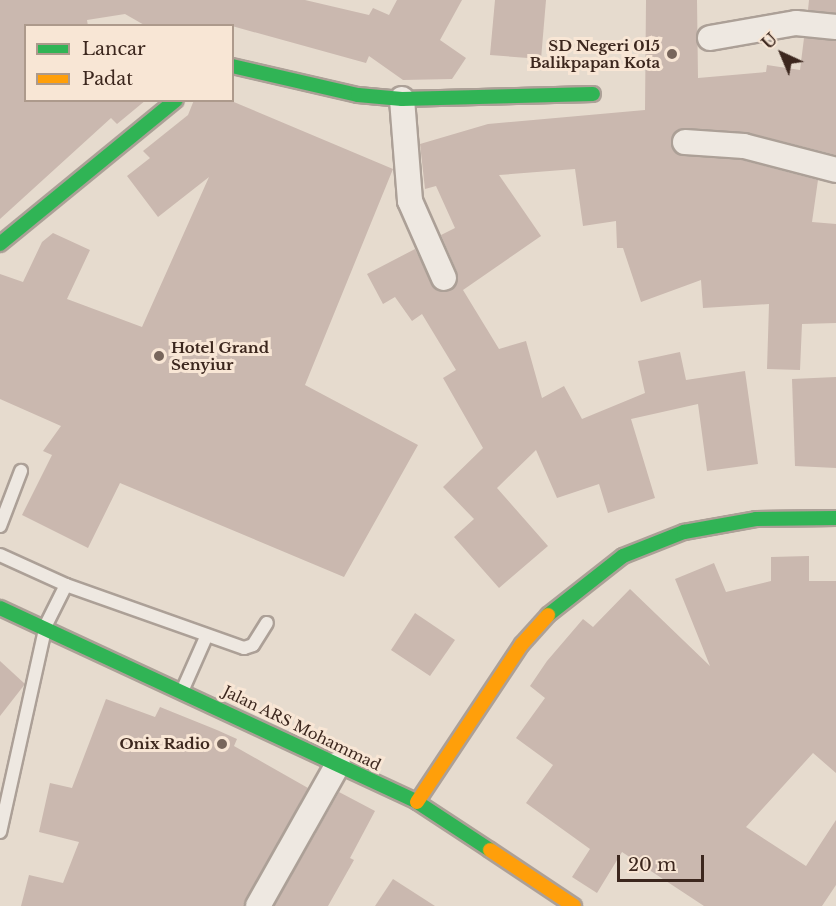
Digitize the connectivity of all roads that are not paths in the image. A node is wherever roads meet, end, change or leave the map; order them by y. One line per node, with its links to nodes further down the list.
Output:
1 (836, 27): 2 (street)
2 (710, 38)
3 (234, 66): 5 (street)
4 (593, 94): 5 (street)
5 (402, 99): 10 (street)
6 (174, 102): 9 (street)
7 (685, 142): 8 (street)
8 (836, 170)
9 (0, 244)
10 (444, 278)
11 (21, 471): 13 (lane)
12 (836, 518): 22 (street)
13 (0, 526)
14 (0, 555): 15 (lane)
15 (66, 585): 18 (lane); 19 (lane)
16 (0, 608): 18 (street, Jalan ARS Mohammad)
17 (267, 623): 19 (lane)
18 (46, 625): 20 (street, Jalan ARS Mohammad); 23 (lane)
19 (206, 637): 20 (lane)
20 (183, 689): 21 (street, Jalan ARS Mohammad)
21 (338, 764): 22 (street, Jalan ARS Mohammad); 24 (street)
22 (417, 802): 25 (street, Jalan ARS Mohammad)
23 (0, 832)
24 (258, 906)
25 (574, 906)

